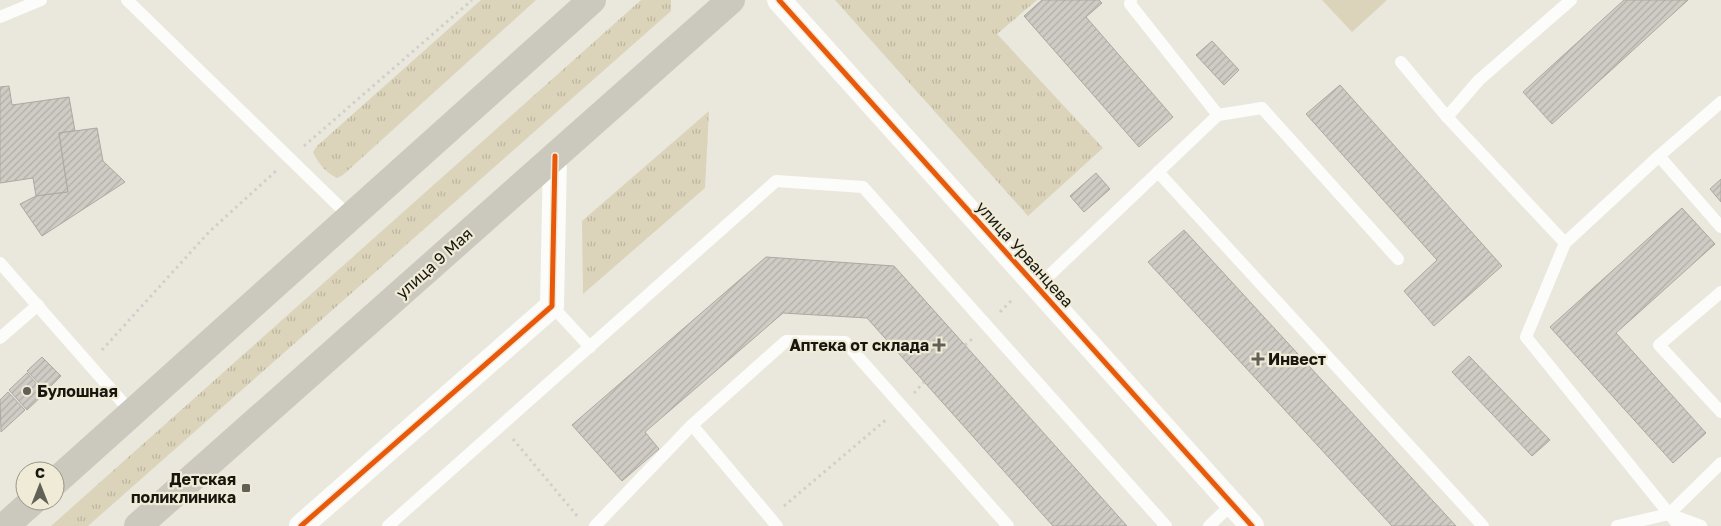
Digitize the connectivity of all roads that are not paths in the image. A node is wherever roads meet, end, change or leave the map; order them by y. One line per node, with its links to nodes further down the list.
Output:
1 (41, 0): 8 (lane)
2 (128, 0): 16 (lane)
3 (592, 0): 16 (main road)
4 (731, 0): 13 (main road, улица 9 Мая)
5 (779, 0): 21 (street, улица Урванцева)
6 (1131, 0): 11 (lane)
7 (1570, 0): 12 (lane)
8 (0, 17)
9 (1401, 62): 12 (lane)
10 (1721, 102): 14 (lane)
11 (1218, 115): 15 (lane); 19 (lane)
12 (1447, 117): 18 (lane)
13 (555, 156): 24 (street); 37 (main road, улица 9 Мая)
14 (1659, 156): 17 (lane); 18 (lane)
15 (1158, 172): 21 (lane); 45 (lane)
16 (350, 217): 27 (main road)
17 (1721, 227)
18 (1565, 243): 34 (lane)
19 (1398, 259)
20 (0, 263): 23 (lane)
21 (1034, 284): 32 (street, улица Урванцева)
22 (1721, 292): 28 (lane)
23 (38, 305): 25 (lane); 27 (lane)
24 (552, 306): 26 (lane); 38 (street)
25 (0, 338)
26 (590, 347): 39 (lane); 42 (lane)
27 (131, 412): 31 (main road)
28 (1721, 412)
29 (692, 425): 35 (lane); 40 (lane); 41 (lane)
30 (1721, 463): 34 (lane)
31 (65, 473)
32 (1232, 504): 43 (lane); 44 (street, улица Урванцева)
33 (22, 511): 36 (main road)
34 (1669, 514): 46 (lane); 47 (lane); 48 (lane)
35 (774, 522)
36 (5, 526)
37 (138, 526)
38 (301, 526)
39 (388, 526)
40 (596, 526)
41 (1008, 526)
42 (1166, 526)
43 (1209, 526)
44 (1252, 526)
45 (1483, 526)
46 (1617, 526)
47 (1679, 526)
48 (1701, 526)

